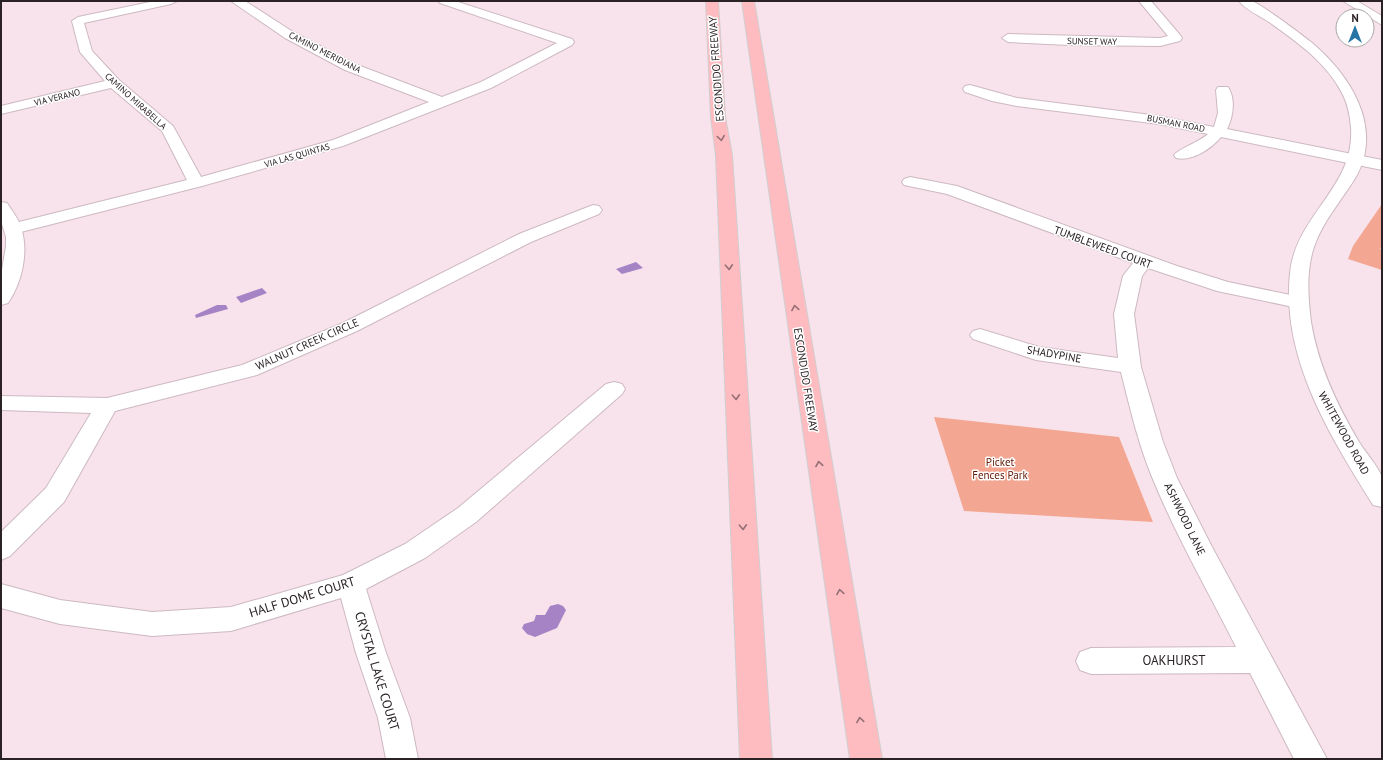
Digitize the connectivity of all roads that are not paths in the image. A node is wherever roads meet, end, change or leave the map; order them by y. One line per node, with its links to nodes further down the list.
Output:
1 (171, 1): 11 (street, CAMINO MIRABELLA)
2 (237, 1): 14 (street, CAMINO MERIDIANA)
3 (444, 1): 14 (street, VIA LAS QUINTAS)
4 (712, 1): 40 (highway, ESCONDIDO FREEWAY, one-way to 40)
5 (748, 1): 41 (highway, ESCONDIDO FREEWAY, one-way to 5)
6 (1145, 1): 10 (street, SUNSET WAY)
7 (1244, 1): 18 (street)
8 (1349, 1): 9 (street)
9 (1382, 21)
10 (1008, 38)
11 (114, 83): 15 (street, VIA VERANO); 21 (street, CAMINO MIRABELLA)
12 (970, 89): 16 (street, BUSMAN ROAD)
13 (1223, 90): 16 (street)
14 (441, 102): 21 (street, VIA LAS QUINTAS)
15 (1, 110)
16 (1220, 132): 17 (street); 18 (street, BUSMAN ROAD)
17 (1182, 154)
18 (1357, 160): 19 (street, BUSMAN ROAD); 27 (street, WHITEWOOD ROAD)
19 (1382, 165)
20 (910, 182): 25 (street, TUMBLEWEED COURT)
21 (196, 183): 24 (street, VIA LAS QUINTAS)
22 (1, 207): 24 (street)
23 (593, 210): 32 (street, WALNUT CREEK CIRCLE)
24 (13, 229): 26 (street)
25 (1143, 262): 27 (street, TUMBLEWEED COURT); 29 (street, ASHWOOD LANE)
26 (1, 299)
27 (1298, 302): 33 (street, WHITEWOOD ROAD)
28 (980, 335): 29 (street, SHADYPINE)
29 (1130, 367): 37 (street, ASHWOOD LANE)
30 (614, 389): 35 (street, HALF DOME COURT)
31 (1, 403): 32 (street, WALNUT CREEK CIRCLE)
32 (107, 406): 34 (street)
33 (1382, 498)
34 (1, 549)
35 (350, 584): 36 (street, HALF DOME COURT); 39 (street, CRYSTAL LAKE COURT)
36 (1, 596)
37 (1258, 660): 38 (street, OAKHURST); 42 (street, ASHWOOD LANE)
38 (1091, 661)
39 (402, 759)
40 (756, 759)
41 (866, 759)
42 (1311, 759)

